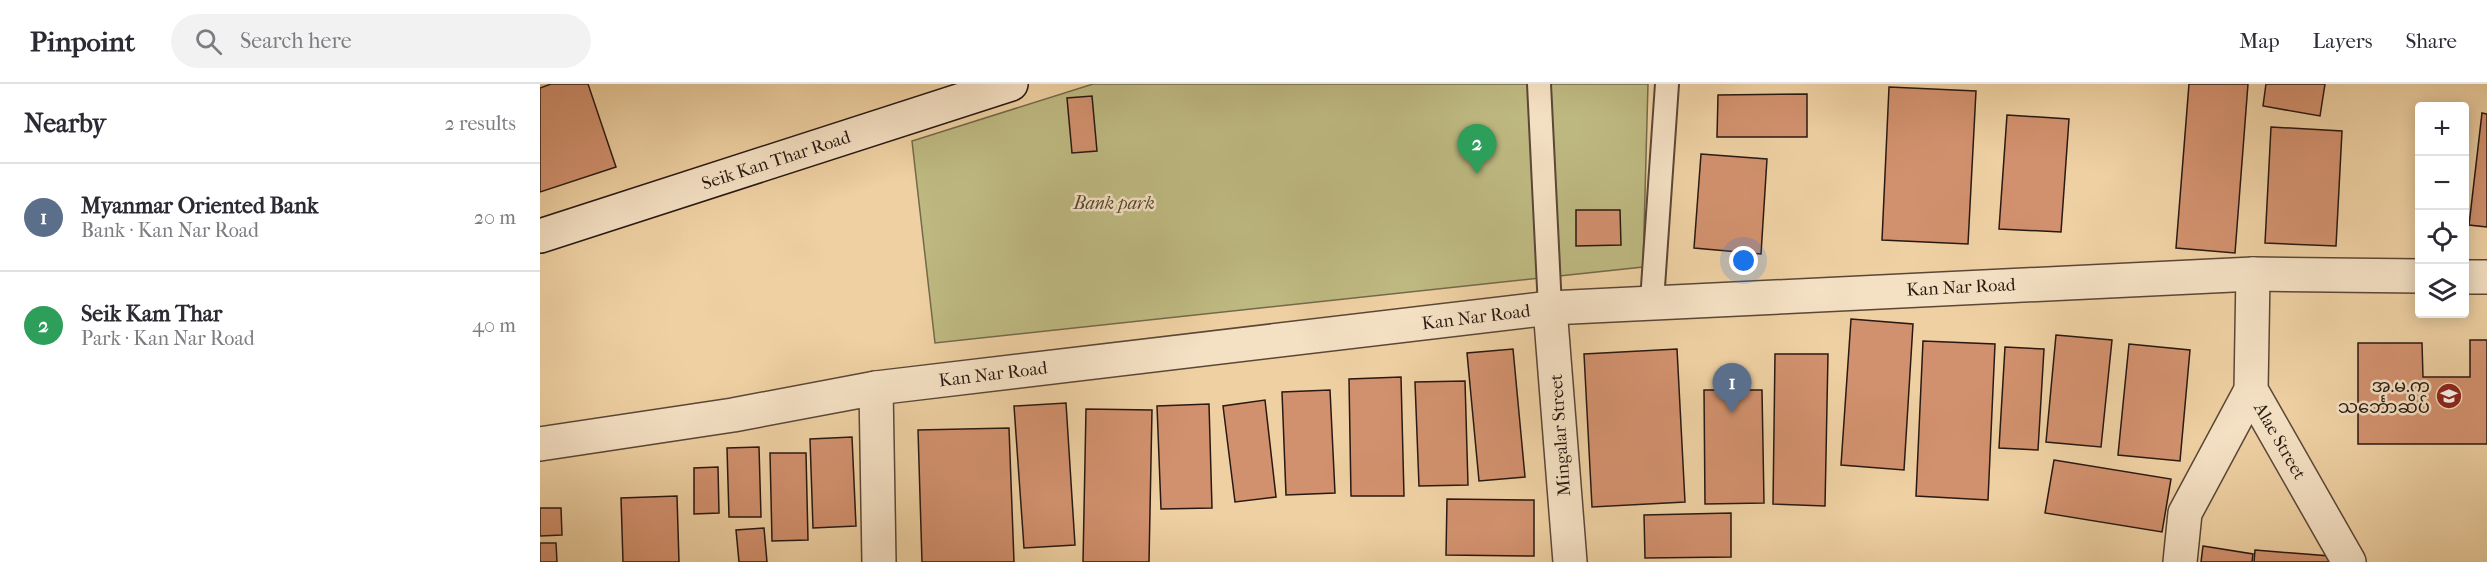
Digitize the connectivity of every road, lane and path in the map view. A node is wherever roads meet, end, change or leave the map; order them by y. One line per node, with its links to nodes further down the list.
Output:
1 (1011, 84): 4 (street, Seik Kan Thar Road)
2 (1539, 84): 10 (lane)
3 (1667, 84): 9 (lane)
4 (540, 236)
5 (2253, 274): 6 (street, Kan Nar Road); 9 (street, Kan Nar Road); 12 (street, Alae Street)
6 (2415, 276)
7 (2469, 276): 8 (street)
8 (2487, 277)
9 (1652, 301): 10 (street, Kan Nar Road)
10 (1550, 308): 11 (street, Kan Nar Road); 15 (street, Mingalar Street)
11 (876, 388): 13 (street, Kan Nar Road); 14 (street)
12 (2251, 390): 16 (street); 17 (street, Alae Street)
13 (540, 444)
14 (879, 562)
15 (1570, 562)
16 (2180, 562)
17 (2349, 562)

